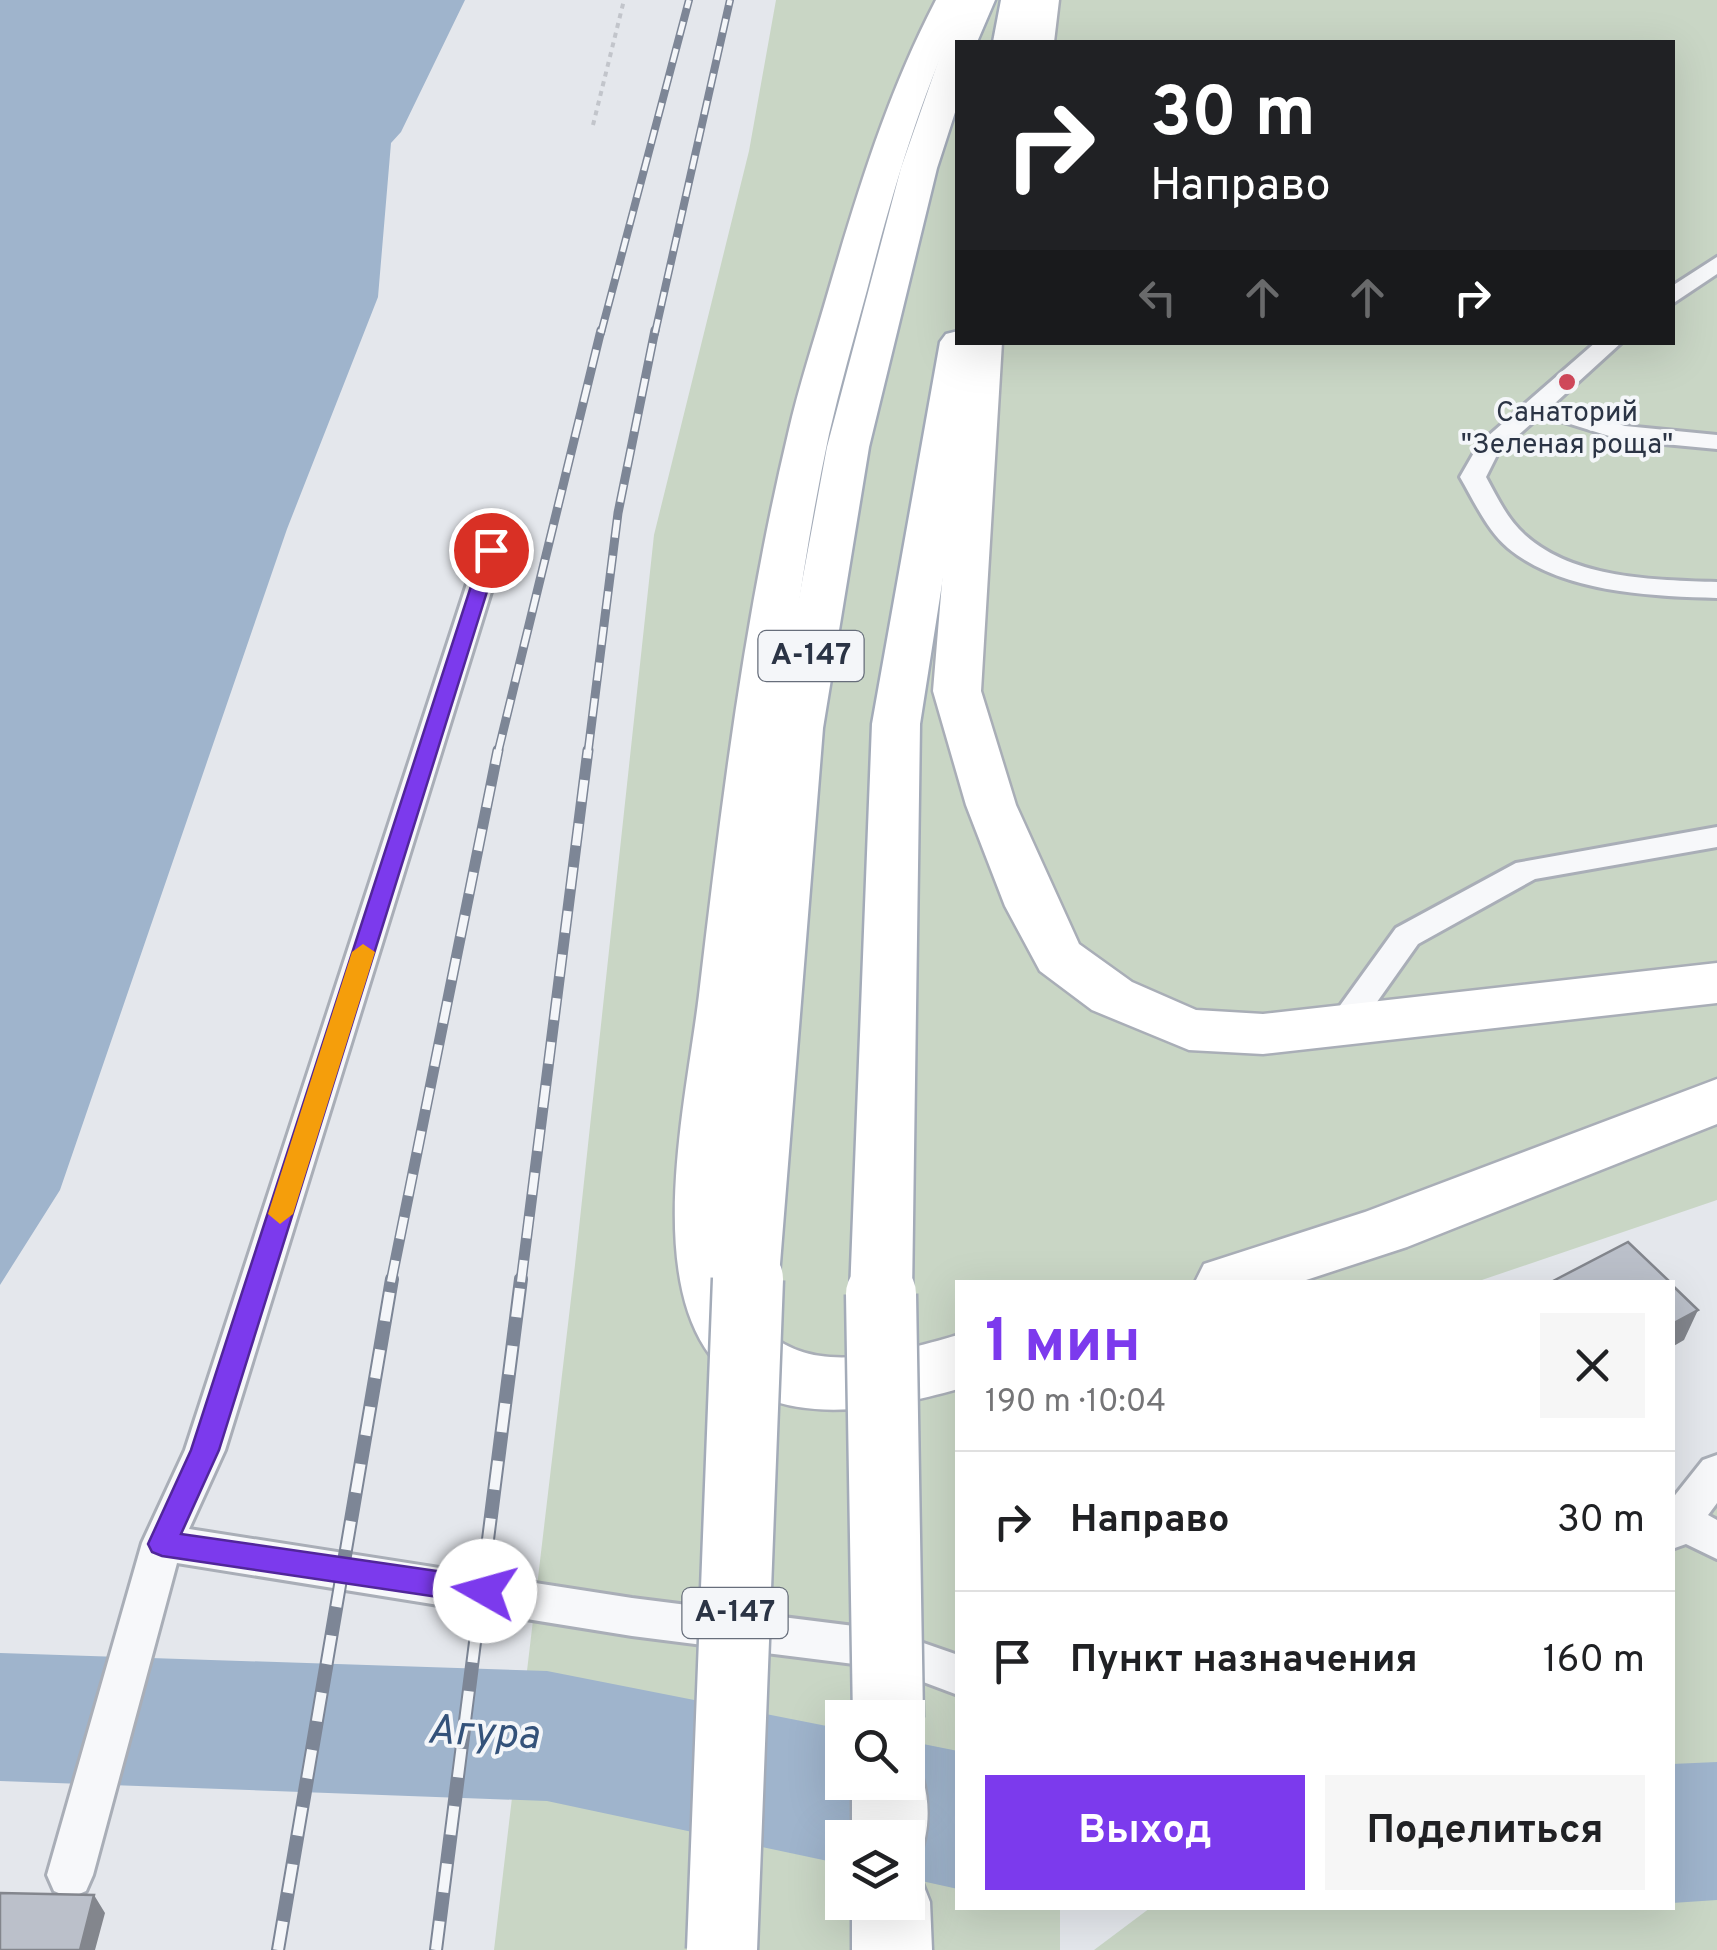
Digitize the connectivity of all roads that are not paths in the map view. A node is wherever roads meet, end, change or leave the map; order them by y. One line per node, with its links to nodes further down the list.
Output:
1 (952, 0): 23 (street)
2 (980, 0): 5 (street)
3 (1016, 0): 6 (street)
4 (1044, 0): 7 (street)
5 (962, 40)
6 (1009, 40)
7 (1038, 40)
8 (955, 60): 31 (street, А-147, bridge)
9 (1717, 264): 10 (lane)
10 (1675, 295)
11 (959, 345): 28 (street, А-147, bridge)
12 (982, 345): 20 (street)
13 (1607, 345): 14 (lane)
14 (1536, 406): 15 (lane); 17 (lane)
15 (1717, 442)
16 (491, 550): 26 (lane)
17 (1717, 590)
18 (1717, 837): 20 (lane)
19 (1717, 984): 20 (street)
20 (1343, 1025)
21 (1717, 1101): 22 (street)
22 (1232, 1280)
23 (955, 1363)
24 (1717, 1472): 25 (lane)
25 (1691, 1531)
26 (162, 1544): 27 (lane); 29 (lane)
27 (955, 1674)
28 (888, 1700)
29 (70, 1875)
30 (891, 1920): 32 (street)
31 (722, 1950)
32 (892, 1950)

